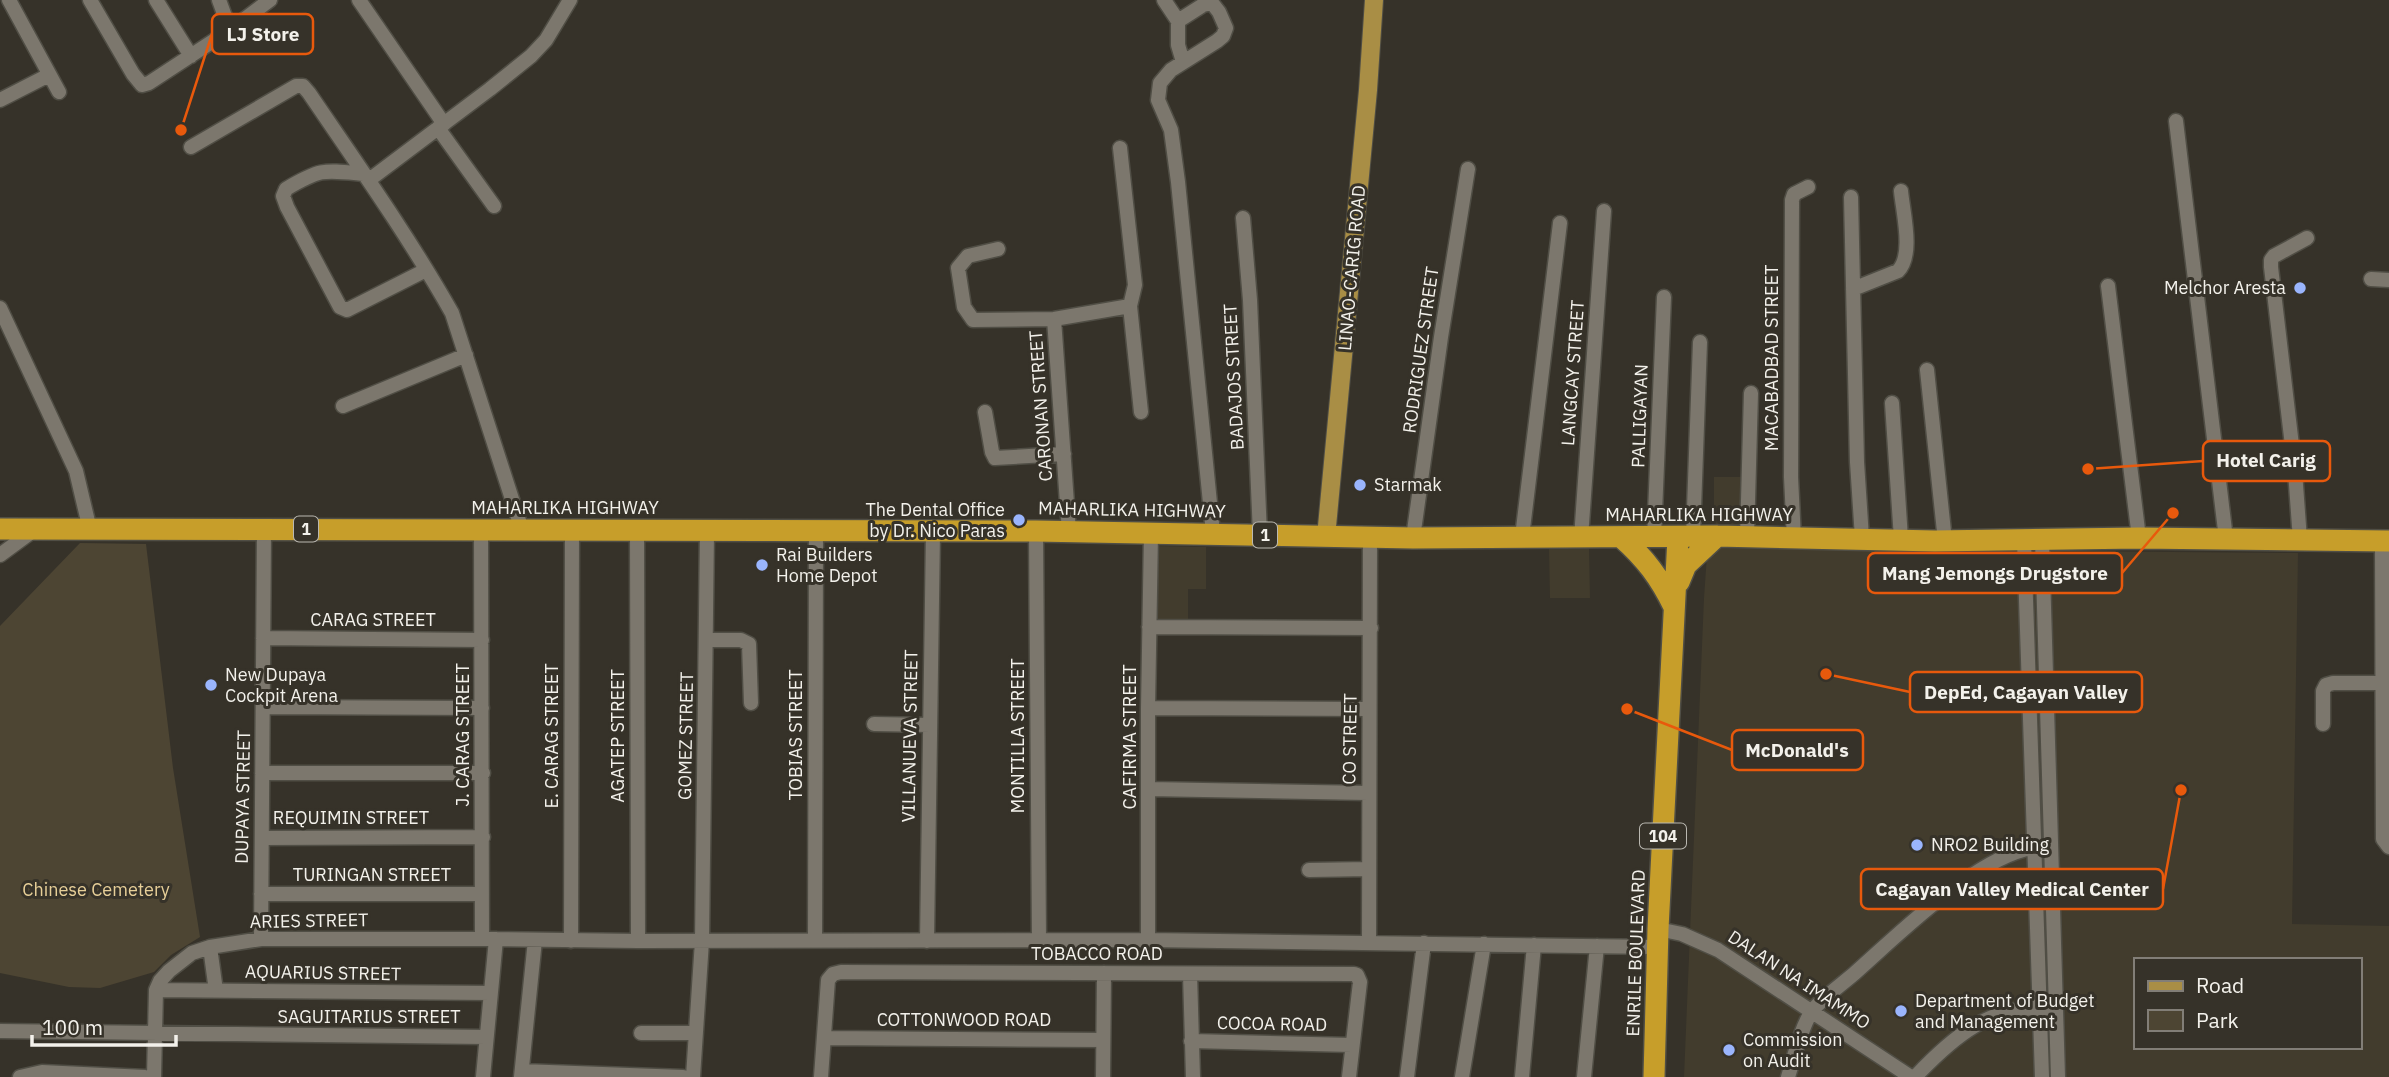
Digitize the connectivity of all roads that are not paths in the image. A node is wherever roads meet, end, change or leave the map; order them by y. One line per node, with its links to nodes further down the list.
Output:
1 (9, 0): 14 (street)
2 (90, 0): 12 (street)
3 (156, 0): 12 (street)
4 (219, 0): 11 (street)
5 (270, 0): 11 (street)
6 (359, 0): 18 (street)
7 (570, 0): 18 (street)
8 (1164, 0): 10 (street)
9 (1374, 0): 68 (main road, LINAO-CARIG ROAD)
10 (1178, 20): 13 (street); 13 (street)
11 (230, 30): 12 (street)
12 (191, 56)
13 (1183, 62): 64 (street)
14 (49, 75): 15 (street); 16 (street)
15 (59, 92)
16 (0, 100)
17 (2176, 121): 80 (street)
18 (441, 126): 22 (street); 26 (street)
19 (191, 147): 22 (street)
20 (1120, 148): 38 (street)
21 (1468, 169): 74 (street, RODRIGUEZ STREET)
22 (367, 177): 32 (street); 32 (street)
23 (1808, 187): 78 (street, MACABADBAD STREET)
24 (1901, 191): 36 (street)
25 (1851, 197): 36 (street)
26 (494, 206)
27 (1604, 211): 75 (street, LANGCAY STREET)
28 (1243, 218): 65 (street, BADAJOS STREET)
29 (1560, 223): 69 (street)
30 (2307, 238): 82 (street)
31 (998, 249): 40 (street)
32 (426, 270): 42 (street)
33 (2371, 279): 34 (street)
34 (2389, 280)
35 (2108, 286): 77 (street)
36 (1853, 289): 76 (street)
37 (1664, 297): 71 (street, PALLIGAYAN)
38 (1130, 306): 40 (street); 48 (street)
39 (0, 308): 53 (street)
40 (1054, 318): 49 (street, CARONAN STREET)
41 (1700, 342): 72 (street)
42 (466, 355): 46 (street); 54 (street)
43 (1927, 370): 83 (street)
44 (1751, 393): 73 (street)
45 (1892, 403): 79 (street)
46 (343, 406)
47 (985, 412): 49 (street)
48 (1141, 412)
49 (1064, 454): 62 (street, CARONAN STREET)
50 (0, 529): 52 (highway, MAHARLIKA HIGHWAY / 1)
51 (264, 529): 53 (highway, MAHARLIKA HIGHWAY / 1); 57 (highway, MAHARLIKA HIGHWAY / 1); 89 (street, DUPAYA STREET)
52 (34, 530): 53 (highway, MAHARLIKA HIGHWAY / 1); 85 (street)
53 (90, 530)
54 (522, 530): 55 (highway, MAHARLIKA HIGHWAY / 1); 57 (highway, MAHARLIKA HIGHWAY / 1)
55 (572, 530): 58 (highway, MAHARLIKA HIGHWAY / 1); 121 (street, E. CARAG STREET)
56 (816, 530): 60 (highway, MAHARLIKA HIGHWAY / 1); 61 (highway, MAHARLIKA HIGHWAY / 1); 118 (street, TOBIAS STREET)
57 (481, 531): 90 (street, J. CARAG STREET)
58 (635, 531): 60 (highway, MAHARLIKA HIGHWAY / 1); 124 (street, AGATEP STREET)
59 (1036, 531): 61 (highway, MAHARLIKA HIGHWAY / 1); 62 (highway, MAHARLIKA HIGHWAY / 1); 119 (street, MONTILLA STREET)
60 (707, 532): 91 (street, GOMEZ STREET)
61 (933, 532): 100 (street, VILLANUEVA STREET)
62 (1069, 532): 63 (highway, MAHARLIKA HIGHWAY / 1)
63 (1152, 533): 64 (highway, MAHARLIKA HIGHWAY / 1); 87 (street, CAFIRMA STREET)
64 (1213, 533): 65 (highway, MAHARLIKA HIGHWAY / 1)
65 (1261, 535): 68 (highway, MAHARLIKA HIGHWAY / 1)
66 (1370, 536): 68 (highway, MAHARLIKA HIGHWAY / 1); 74 (highway, MAHARLIKA HIGHWAY / 1); 88 (street, CO STREET)
67 (1717, 536): 72 (highway, MAHARLIKA HIGHWAY / 1); 73 (highway, MAHARLIKA HIGHWAY / 1); 86 (highway)
68 (1326, 537)
69 (1522, 537): 74 (highway, MAHARLIKA HIGHWAY / 1); 75 (highway, MAHARLIKA HIGHWAY / 1)
70 (1621, 537): 71 (highway, MAHARLIKA HIGHWAY / 1); 75 (highway, MAHARLIKA HIGHWAY / 1); 86 (highway)
71 (1654, 537): 72 (highway, MAHARLIKA HIGHWAY / 1)
72 (1685, 537): 86 (highway, ENRILE BOULEVARD / 104)
73 (1747, 537): 78 (highway, MAHARLIKA HIGHWAY / 1)
74 (1413, 538)
75 (1580, 538)
76 (1862, 538): 78 (highway, MAHARLIKA HIGHWAY / 1); 79 (highway, MAHARLIKA HIGHWAY / 1)
77 (2139, 538): 80 (highway, MAHARLIKA HIGHWAY / 1); 81 (highway, MAHARLIKA HIGHWAY / 1)
78 (1794, 539)
79 (1901, 539): 83 (highway, MAHARLIKA HIGHWAY / 1)
80 (2226, 539): 82 (highway, MAHARLIKA HIGHWAY / 1)
81 (2033, 540): 83 (highway, MAHARLIKA HIGHWAY / 1); 107 (street); 108 (street)
82 (2300, 540): 84 (highway, MAHARLIKA HIGHWAY / 1)
83 (1945, 541)
84 (2386, 541): 92 (street)
85 (0, 555)
86 (1675, 602): 114 (highway, ENRILE BOULEVARD / 104)
87 (1150, 627): 88 (street); 96 (street, CAFIRMA STREET)
88 (1371, 628): 97 (street, CO STREET)
89 (264, 638): 90 (street, CARAG STREET); 94 (street, DUPAYA STREET)
90 (482, 640): 95 (street, J. CARAG STREET)
91 (707, 640): 93 (street); 122 (street, GOMEZ STREET)
92 (2382, 683): 99 (street); 109 (street)
93 (751, 703)
94 (263, 707): 95 (street); 101 (street, DUPAYA STREET)
95 (482, 708): 102 (street, J. CARAG STREET)
96 (1148, 708): 97 (street); 103 (street, CAFIRMA STREET)
97 (1369, 709): 104 (street, CO STREET)
98 (874, 724): 100 (street)
99 (2323, 724)
100 (930, 725): 123 (street, VILLANUEVA STREET)
101 (262, 773): 102 (street); 106 (street, DUPAYA STREET)
102 (483, 773): 105 (street, J. CARAG STREET)
103 (1149, 789): 104 (street); 120 (street, CAFIRMA STREET)
104 (1368, 793): 110 (street, CO STREET)
105 (483, 837): 106 (street, REQUIMIN STREET); 113 (street, J. CARAG STREET)
106 (262, 838): 112 (street, DUPAYA STREET)
107 (2050, 846): 108 (street); 136 (street)
108 (2034, 847): 136 (street); 137 (street)
109 (2389, 847)
110 (1368, 869): 111 (street); 125 (street, CO STREET)
111 (1309, 870)
112 (261, 894): 113 (street, TURINGAN STREET); 115 (street, DUPAYA STREET)
113 (482, 894): 116 (street, J. CARAG STREET)
114 (1658, 938): 129 (street, DALAN NA IMAMMO); 137 (street, DALAN NA IMAMMO); 163 (highway, ENRILE BOULEVARD / 104)
115 (261, 939): 116 (street, ARIES STREET); 130 (street, ARIES STREET)
116 (489, 939): 117 (street, ARIES STREET); 135 (street, J. CARAG STREET)
117 (534, 940): 121 (street, ARIES STREET); 147 (street)
118 (815, 940): 122 (street, ARIES STREET); 123 (street, ARIES STREET)
119 (1039, 940): 120 (street, DALAN NA IMAMMO); 123 (street, ARIES STREET)
120 (1148, 940): 125 (street, DALAN NA IMAMMO)
121 (571, 941): 124 (street, ARIES STREET)
122 (702, 941): 124 (street, ARIES STREET); 140 (street, GOMEZ STREET)
123 (927, 941)
124 (638, 942)
125 (1369, 942): 126 (street, DALAN NA IMAMMO)
126 (1424, 943): 127 (street, DALAN NA IMAMMO); 159 (street)
127 (1484, 944): 128 (street, DALAN NA IMAMMO); 160 (street)
128 (1534, 945): 129 (street, DALAN NA IMAMMO); 161 (street)
129 (1597, 946): 162 (street)
130 (210, 947): 133 (street, ARIES STREET); 134 (street)
131 (1104, 973): 132 (street, TOBACCO ROAD); 143 (street, TOBACCO ROAD); 144 (street)
132 (1190, 974): 145 (street); 146 (street, TOBACCO ROAD)
133 (156, 990): 134 (street, AQUARIUS STREET); 141 (street)
134 (216, 991): 135 (street, AQUARIUS STREET)
135 (491, 993): 142 (street, J. CARAG STREET)
136 (2047, 1009): 165 (street); 166 (street); 167 (street)
137 (1812, 1011): 164 (street); 165 (street, DALAN NA IMAMMO)
138 (0, 1031): 141 (street, SAGUITARIUS STREET)
139 (641, 1033): 140 (street)
140 (696, 1033): 154 (street, GOMEZ STREET)
141 (154, 1034): 142 (street, SAGUITARIUS STREET); 151 (street)
142 (486, 1037): 152 (street, J. CARAG STREET)
143 (824, 1038): 144 (street, COTTONWOOD ROAD); 155 (street)
144 (1103, 1040): 156 (street)
145 (1191, 1041): 146 (street, COCOA ROAD); 157 (street)
146 (1352, 1045): 158 (street)
147 (522, 1074): 148 (street)
148 (573, 1075): 153 (street)
149 (20, 1077): 150 (street)
150 (145, 1077)
151 (154, 1077)
152 (483, 1077)
153 (683, 1077)
154 (693, 1077)
155 (821, 1077)
156 (1103, 1077)
157 (1193, 1077)
158 (1349, 1077)
159 (1408, 1077)
160 (1462, 1077)
161 (1522, 1077)
162 (1584, 1077)
163 (1654, 1077)
164 (1788, 1077)
165 (1913, 1077)
166 (2042, 1077)
167 (2057, 1077)

